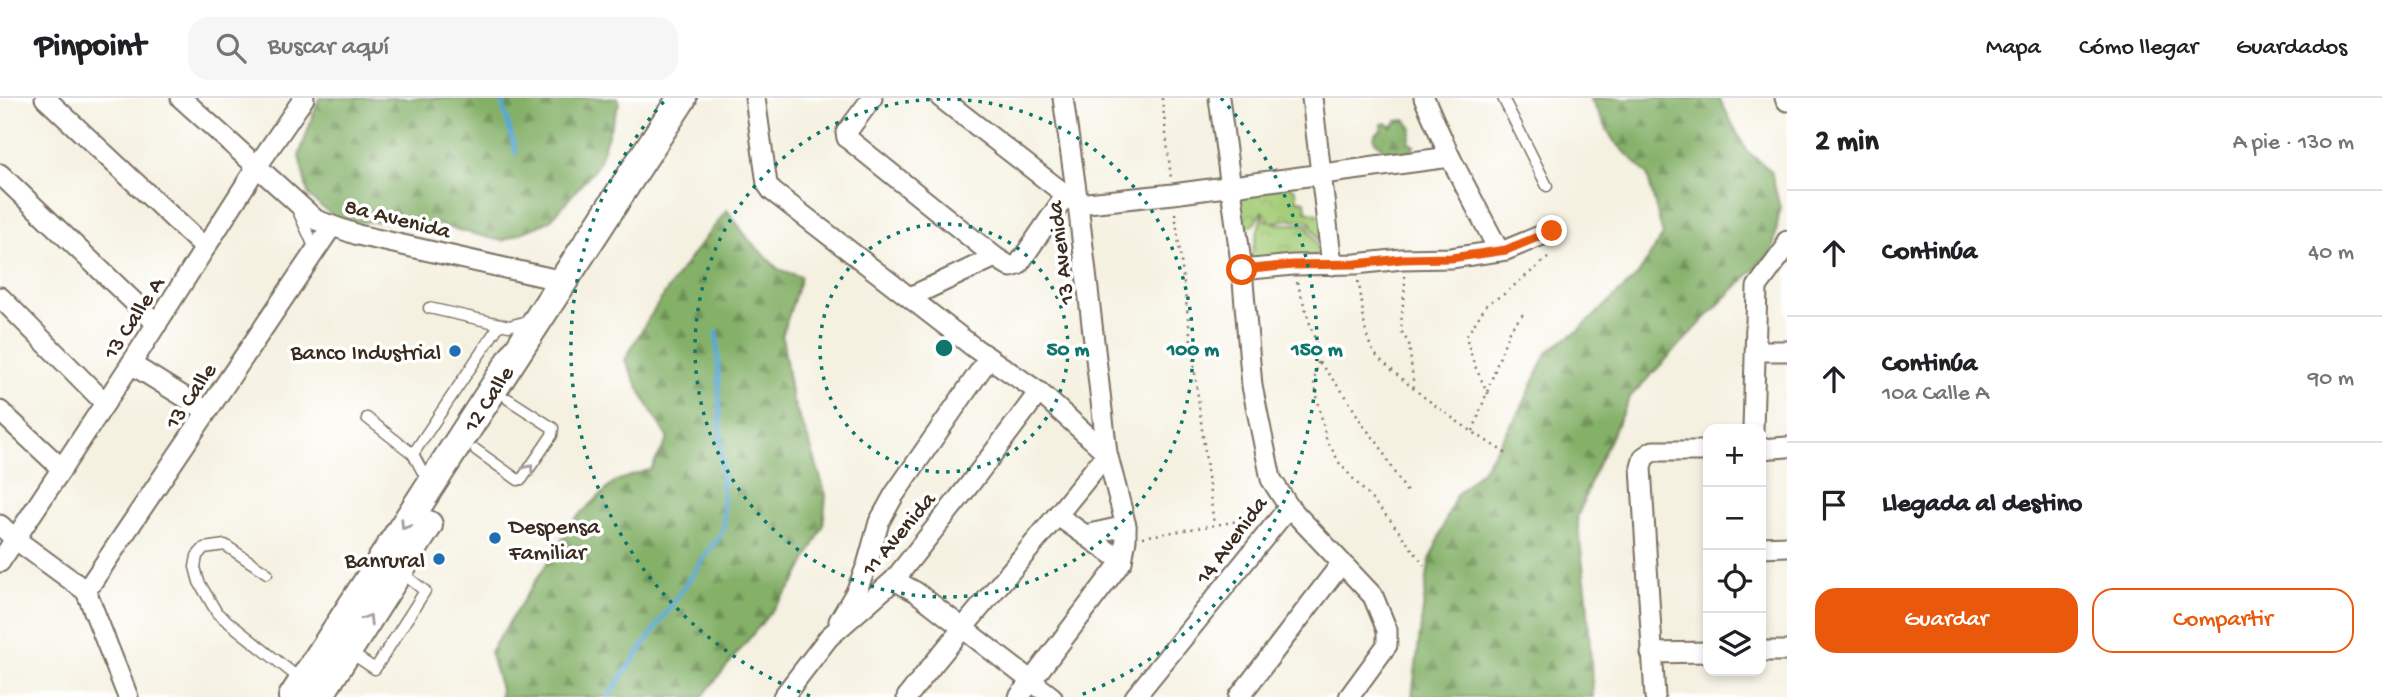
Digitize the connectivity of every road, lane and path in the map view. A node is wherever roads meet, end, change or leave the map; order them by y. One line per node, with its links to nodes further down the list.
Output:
1 (45, 98): 27 (street)
2 (181, 98): 16 (street, 8a Avenida)
3 (304, 98): 16 (street, 13 Calle A)
4 (701, 98): 53 (main road, 12 Calle)
5 (755, 98): 38 (street)
6 (872, 98): 32 (street)
7 (941, 98): 22 (street)
8 (1063, 98): 22 (street, 13 Avenida)
9 (1162, 98): 21 (path)
10 (1219, 98): 19 (street, 14 Avenida)
11 (1312, 98): 17 (street)
12 (1424, 98): 15 (street)
13 (1503, 98): 20 (lane)
14 (675, 104): 37 (main road, 12 Calle)
15 (1450, 157): 17 (street); 28 (street)
16 (258, 165): 23 (street, 8a Avenida); 27 (street, 13 Calle A)
17 (1320, 173): 19 (street); 35 (street)
18 (0, 174): 43 (street)
19 (1230, 185): 21 (street); 36 (street, 14 Avenida)
20 (1547, 186)
21 (1173, 194): 22 (street); 73 (path)
22 (1072, 199): 32 (street); 64 (street, 13 Avenida)
23 (293, 201): 24 (street, 8a Avenida); 29 (lane)
24 (332, 226): 29 (street, 13 Calle); 37 (street, 8a Avenida)
25 (1552, 231): 28 (street)
26 (1787, 242): 45 (street)
27 (205, 247): 43 (street, 13 Calle A)
28 (1499, 251): 31 (street)
29 (316, 252): 56 (street, 13 Calle)
30 (1549, 257): 52 (path)
31 (1402, 259): 33 (street); 50 (path)
32 (1003, 262): 38 (street)
33 (1356, 264): 35 (street); 50 (path)
34 (1293, 265): 35 (street); 36 (street); 48 (path)
35 (1332, 265)
36 (1242, 270): 70 (street, 14 Avenida)
37 (563, 281): 42 (main road, 12 Calle)
38 (910, 296): 47 (street)
39 (0, 297): 54 (street)
40 (429, 308): 44 (lane)
41 (1524, 313): 52 (path)
42 (539, 318): 44 (lane); 68 (main road, 12 Calle)
43 (157, 324): 49 (street, 13 Calle A)
44 (500, 324): 65 (lane)
45 (1756, 351): 46 (street); 58 (street)
46 (1787, 351)
47 (989, 358): 51 (street); 87 (street)
48 (1318, 361): 69 (path); 82 (path)
49 (131, 364): 54 (street, 13 Calle A); 56 (street)
50 (1414, 389): 59 (path)
51 (1039, 392): 64 (street); 84 (street, 11 Avenida)
52 (1488, 394): 59 (path)
53 (508, 399): 62 (main road, 12 Calle); 62 (lane, one-way to 53)
54 (105, 403): 67 (street, 13 Calle A)
55 (0, 411): 67 (street)
56 (207, 411): 85 (street, 13 Calle)
57 (367, 418): 65 (lane)
58 (1753, 424)
59 (1473, 433): 66 (path)
60 (1787, 447): 61 (street)
61 (1766, 449)
62 (476, 450): 93 (main road, 12 Calle)
63 (1703, 451): 91 (street)
64 (1107, 453): 71 (street); 74 (street, 13 Avenida)
65 (413, 454): 68 (lane)
66 (1507, 454)
67 (62, 469): 76 (street, 13 Calle A)
68 (430, 486): 93 (main road, 12 Calle, one-way to 93)
69 (1407, 492)
70 (1289, 507): 73 (path); 81 (street); 98 (street, 14 Avenida)
71 (1058, 516): 75 (street); 86 (street)
72 (0, 525): 76 (street)
73 (1214, 525): 74 (path)
74 (1126, 533): 75 (street); 80 (street, 13 Avenida)
75 (1085, 535): 80 (street)
76 (15, 539): 79 (street, 13 Calle A); 85 (street)
77 (1787, 546): 78 (street)
78 (1766, 547)
79 (0, 562)
80 (1122, 562): 92 (street, 13 Avenida)
81 (1341, 564): 99 (street); 100 (street)
82 (1424, 565)
83 (267, 573): 93 (lane)
84 (894, 580): 86 (street); 87 (street, 11 Avenida)
85 (86, 591): 94 (street)
86 (962, 628): 92 (street); 96 (street)
87 (829, 637): 95 (street, 11 Avenida)
88 (1766, 651): 89 (street)
89 (1787, 651)
90 (1703, 652): 91 (street)
91 (1651, 653): 101 (street)
92 (1025, 689): 97 (street)
93 (305, 692)
94 (128, 697)
95 (783, 697)
96 (907, 697)
97 (1052, 697)
98 (1135, 697)
99 (1239, 697)
100 (1349, 697)
101 (1655, 697)

